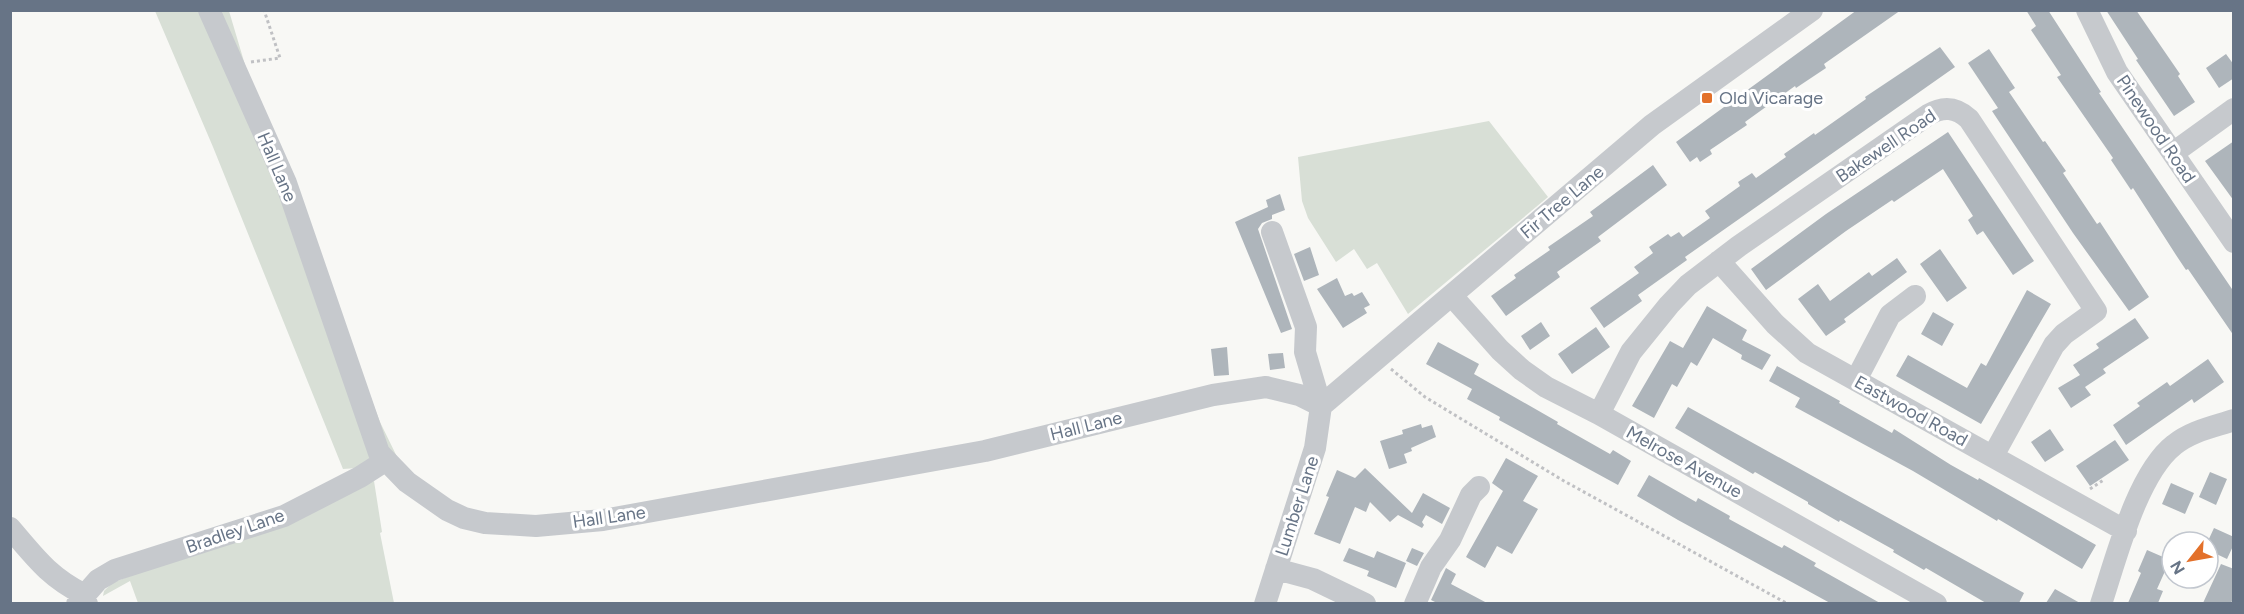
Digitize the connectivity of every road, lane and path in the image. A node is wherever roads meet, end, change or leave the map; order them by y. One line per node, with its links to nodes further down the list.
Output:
1 (209, 10): 5 (street, Hall Lane)
2 (264, 10): 5 (path)
3 (1812, 10): 11 (street, Fir Tree Lane)
4 (2087, 10): 7 (street, Pinewood Road)
5 (232, 64): 19 (street, Hall Lane)
6 (2231, 106): 7 (street)
7 (2173, 153): 9 (street, Pinewood Road)
8 (1272, 232): 15 (street)
9 (2234, 242)
10 (1719, 261): 14 (street, Eastwood Road); 16 (street, Bakewell Road); 18 (street, Bakewell Road)
11 (1452, 296): 13 (street, Fir Tree Lane); 16 (street, Melrose Avenue)
12 (1915, 296): 14 (street)
13 (1377, 359): 15 (street, Fir Tree Lane); 30 (path)
14 (1856, 380): 18 (street, Eastwood Road)
15 (1321, 406): 19 (street, Hall Lane); 25 (street, Lumber Lane)
16 (1599, 414): 31 (street, Melrose Avenue)
17 (2232, 425): 24 (street)
18 (1993, 456): 24 (street, Eastwood Road)
19 (382, 457): 26 (street, Bradley Lane)
20 (2105, 479): 22 (path)
21 (1479, 487): 29 (street)
22 (2089, 490)
23 (10, 528): 26 (street, Bradley Lane)
24 (2126, 531): 32 (street)
25 (1276, 569): 27 (street); 28 (street, Lumber Lane)
26 (83, 600)
27 (1355, 602)
28 (1265, 603)
29 (1415, 603)
30 (1788, 603)
31 (1936, 603)
32 (2101, 603)

